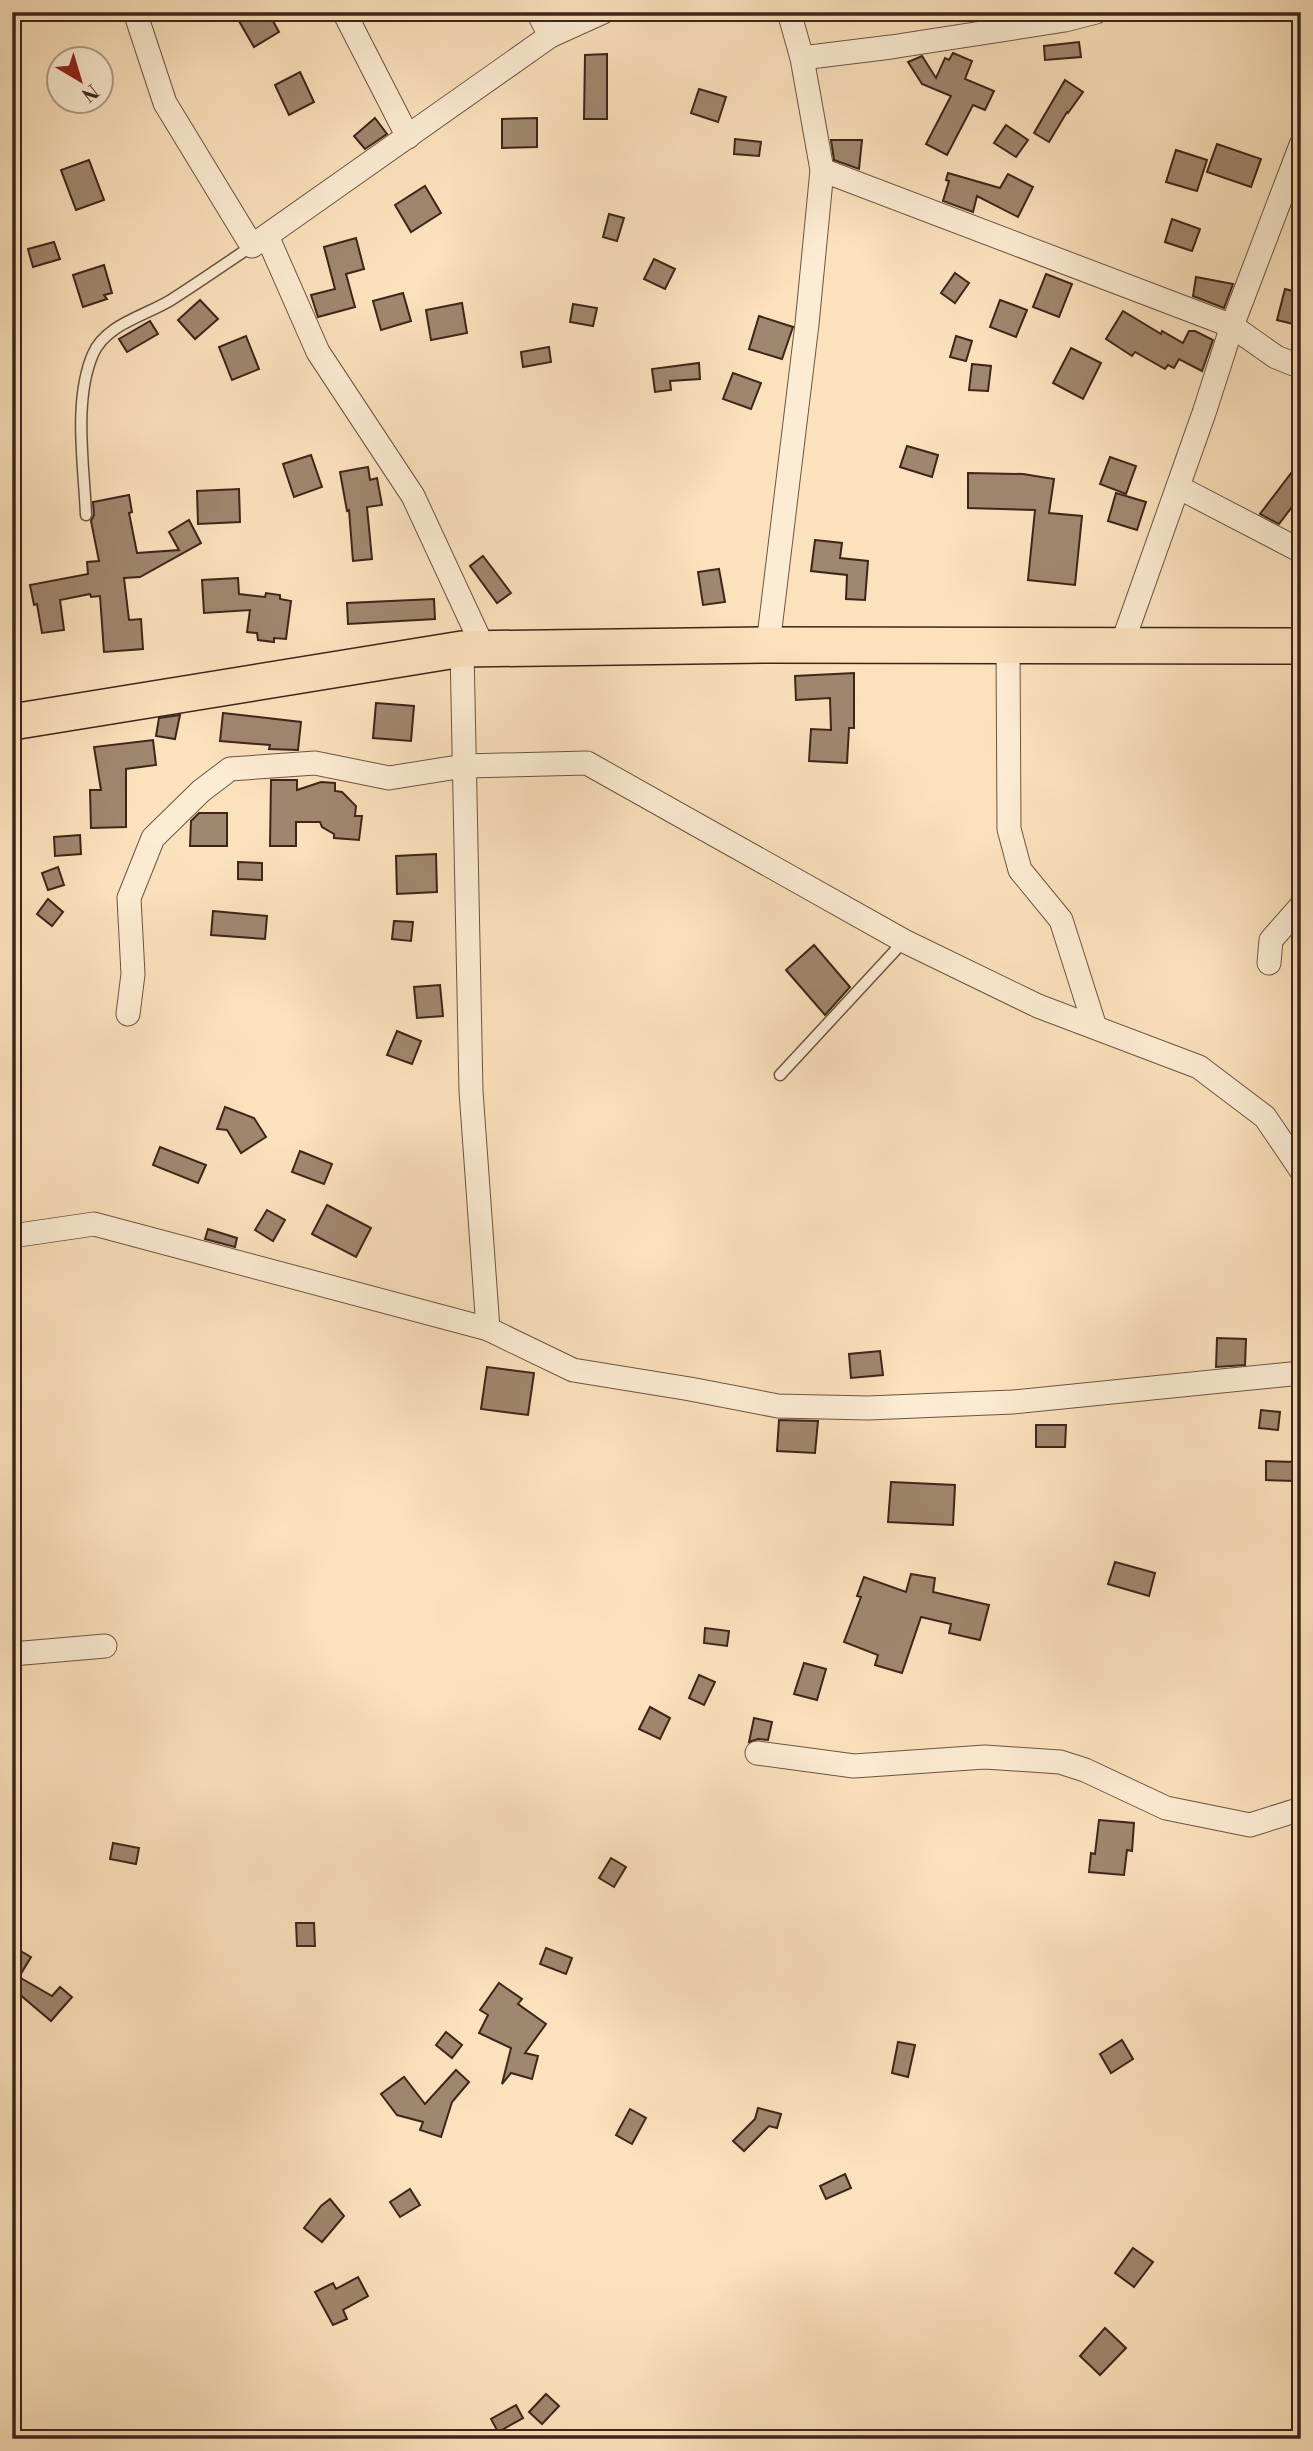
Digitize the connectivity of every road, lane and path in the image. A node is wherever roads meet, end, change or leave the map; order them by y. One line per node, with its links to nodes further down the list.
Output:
1 (135, 12): 12 (street)
2 (344, 12): 9 (street)
3 (538, 12): 7 (street)
4 (603, 12): 7 (street)
5 (789, 12): 8 (street)
6 (1096, 12): 8 (street)
7 (550, 36): 9 (street)
8 (802, 58): 11 (street)
9 (408, 137): 12 (street)
10 (1301, 145): 13 (street)
11 (822, 170): 13 (street); 18 (street)
12 (259, 241): 16 (lane); 22 (street)
13 (1232, 326): 14 (street); 15 (street)
14 (1301, 367)
15 (1178, 487): 17 (street); 21 (street)
16 (86, 515)
17 (1301, 551)
18 (768, 645): 19 (main road); 22 (main road)
19 (1008, 646): 21 (main road); 29 (street)
20 (1301, 646): 21 (main road)
21 (1121, 647)
22 (473, 649): 23 (main road); 24 (street)
23 (12, 722)
24 (464, 766): 26 (street); 28 (street); 33 (street)
25 (1301, 906): 27 (street)
26 (904, 942): 29 (street); 30 (lane)
27 (1269, 963)
28 (128, 1014)
29 (1095, 1027): 31 (street)
30 (780, 1075)
31 (1301, 1170)
32 (12, 1236): 33 (street)
33 (488, 1329): 34 (street)
34 (1301, 1373)
35 (106, 1646): 36 (street)
36 (12, 1654)
37 (757, 1753): 38 (street)
38 (1301, 1809)

